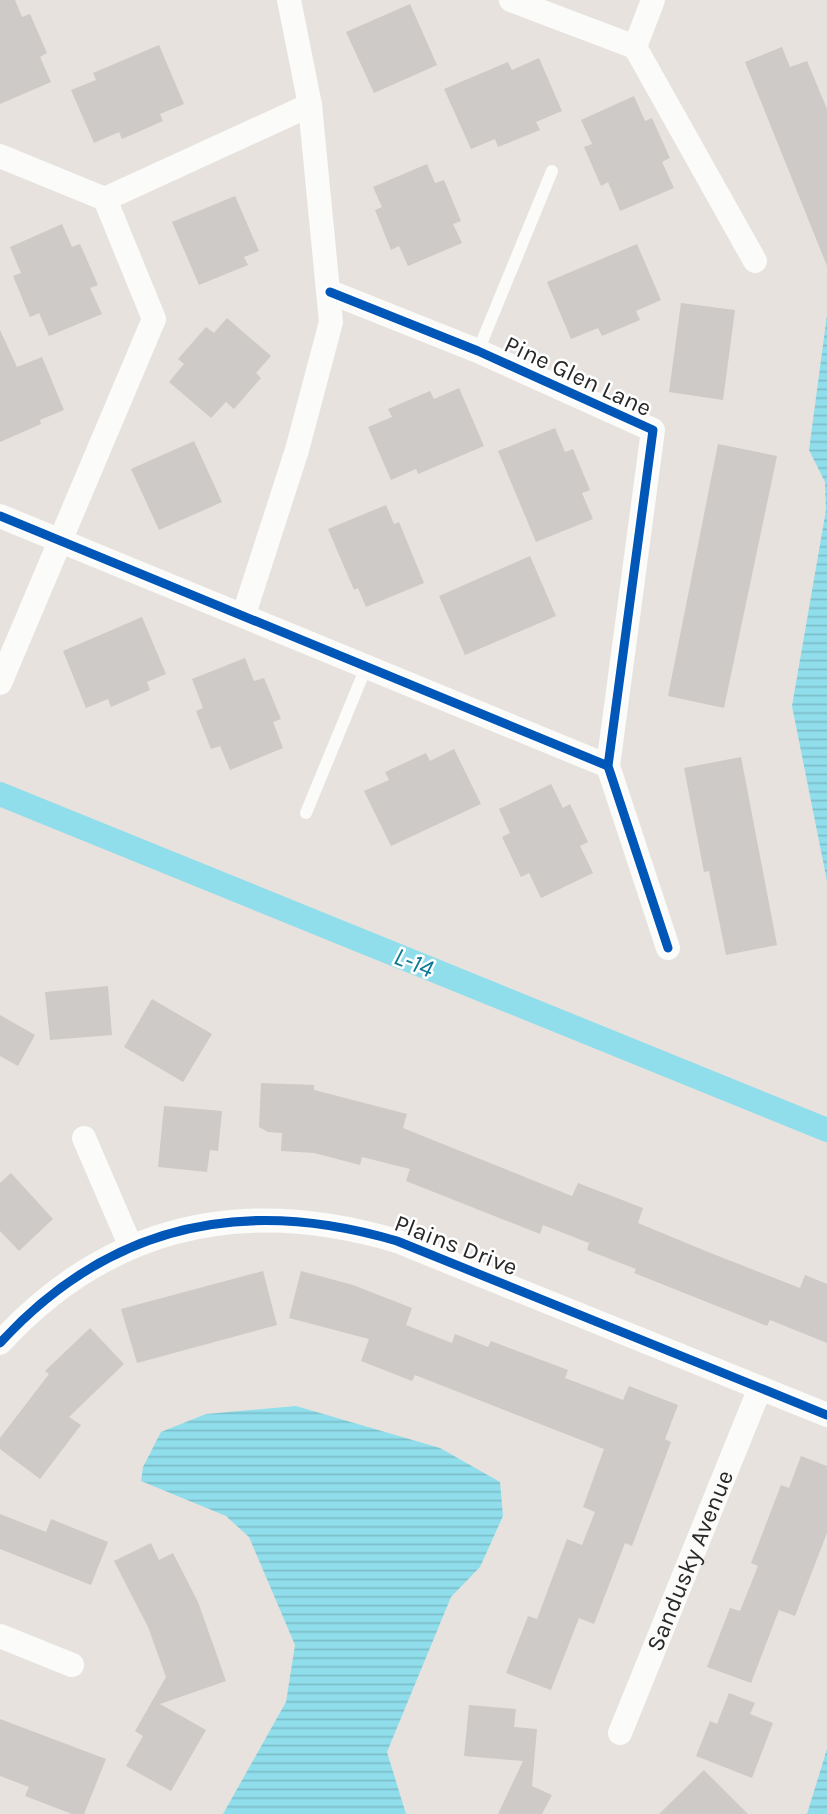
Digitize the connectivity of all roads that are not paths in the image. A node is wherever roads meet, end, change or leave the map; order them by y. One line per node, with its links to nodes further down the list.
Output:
1 (289, 0): 5 (street)
2 (511, 0): 4 (street)
3 (653, 0): 4 (street)
4 (635, 47): 9 (street)
5 (310, 105): 8 (street); 10 (street)
6 (0, 156): 8 (street)
7 (552, 171): 11 (lane)
8 (105, 199): 13 (street)
9 (755, 261)
10 (330, 292): 11 (street, Pine Glen Lane); 14 (street)
11 (478, 351): 17 (street, Pine Glen Lane)
12 (0, 516): 13 (street)
13 (61, 538): 14 (street); 16 (street)
14 (244, 614): 15 (street)
15 (367, 665): 17 (street); 18 (lane)
16 (0, 683)
17 (608, 766): 19 (street, Pine Glen Lane)
18 (306, 813)
19 (668, 948)
20 (84, 1138): 21 (street)
21 (131, 1247): 22 (street, Plains Drive); 23 (street, Plains Drive)
22 (0, 1343)
23 (760, 1388): 24 (street, Plains Drive); 27 (street, Sandusky Avenue)
24 (827, 1415)
25 (0, 1636): 26 (street)
26 (72, 1665)
27 (620, 1734)

